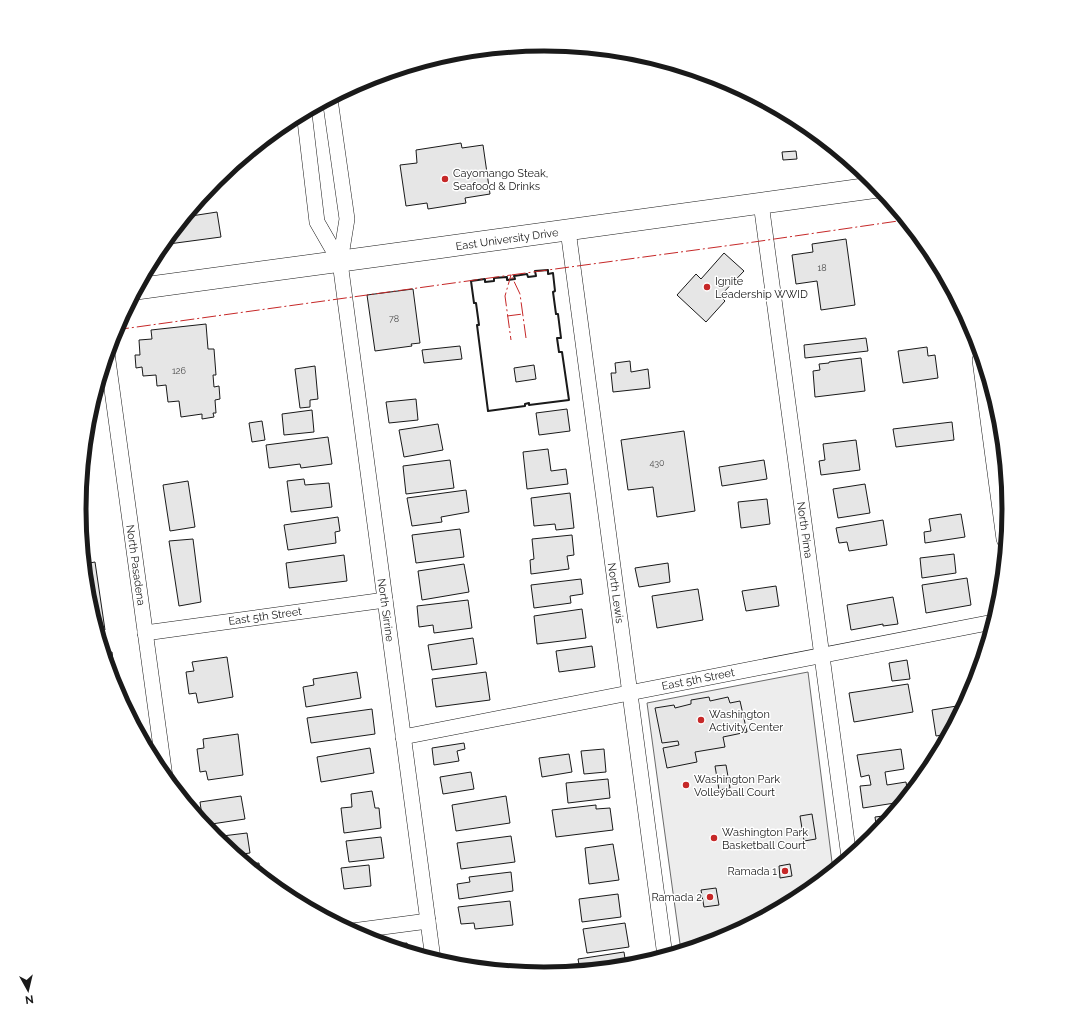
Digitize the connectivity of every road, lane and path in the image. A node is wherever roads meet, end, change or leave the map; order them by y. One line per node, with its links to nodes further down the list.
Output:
1 (331, 104): 6 (street)
2 (305, 118): 6 (street)
3 (870, 188): 4 (main road, East University Drive)
4 (762, 203): 5 (main road, East University Drive); 14 (street, North Pima)
5 (568, 230): 6 (main road, East University Drive); 15 (street, North Lewis)
6 (340, 262): 7 (main road, East University Drive); 11 (street, North Sirrine)
7 (143, 288)
8 (109, 366): 13 (street, North Pasadena)
9 (986, 390): 10 (street)
10 (1002, 509)
11 (385, 600): 13 (street, East 5th Street); 16 (street, North Sirrine)
12 (987, 623): 14 (street, East 5th Street)
13 (145, 633): 17 (street, North Pasadena)
14 (822, 655): 15 (street, East 5th Street); 18 (street, North Pima)
15 (630, 692): 16 (street, East 5th Street); 21 (street, North Lewis)
16 (403, 737): 19 (street, North Sirrine)
17 (163, 763)
18 (848, 850)
19 (428, 921): 20 (street); 22 (street, North Sirrine)
20 (363, 930)
21 (663, 951)
22 (431, 953)

